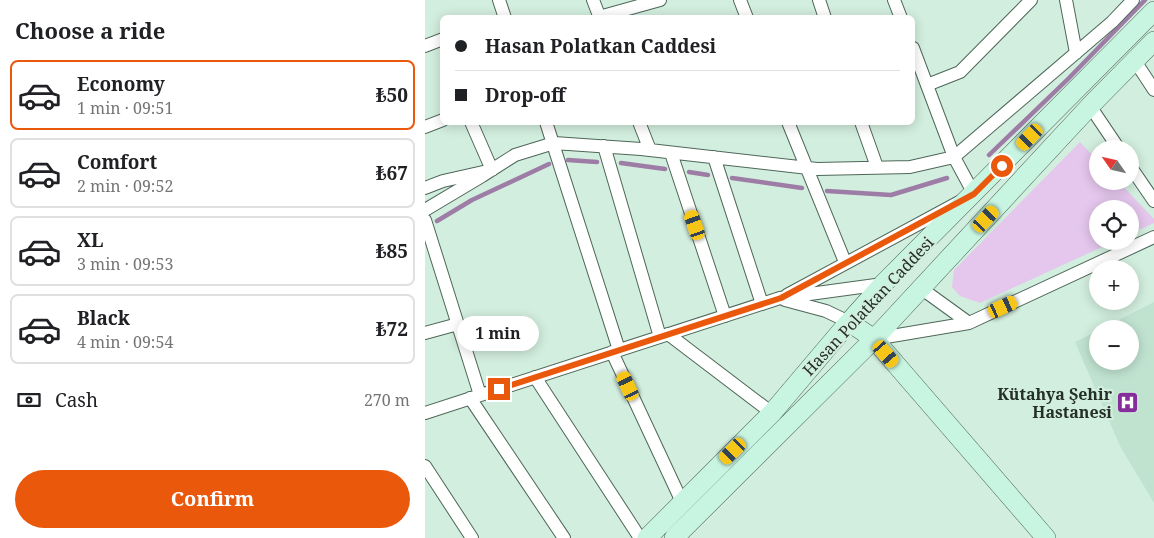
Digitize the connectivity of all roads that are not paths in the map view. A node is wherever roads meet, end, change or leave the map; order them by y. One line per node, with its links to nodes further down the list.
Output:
1 (499, 0): 11 (street)
2 (593, 0): 12 (street)
3 (660, 0): 13 (street)
4 (740, 0): 14 (street)
5 (819, 0): 15 (street)
6 (894, 0): 16 (street)
7 (1031, 0): 23 (street)
8 (1133, 0): 21 (street)
9 (1069, 2): 21 (street)
10 (1154, 11): 45 (main road, Hasan Polatkan Caddesi)
11 (501, 15)
12 (599, 15)
13 (607, 15)
14 (746, 15)
15 (824, 15)
16 (900, 15)
17 (440, 40): 19 (street)
18 (1154, 42): 22 (main road, Hasan Polatkan Caddesi)
19 (425, 46)
20 (915, 53): 23 (street)
21 (1076, 53): 39 (street)
22 (1135, 61): 24 (street); 25 (main road, Hasan Polatkan Caddesi)
23 (927, 85): 39 (street)
24 (1154, 90)
25 (1090, 106): 33 (street); 52 (main road, Hasan Polatkan Caddesi)
26 (440, 121): 32 (street)
27 (472, 125): 42 (street)
28 (547, 125): 34 (street)
29 (640, 125): 36 (street)
30 (789, 125): 40 (street)
31 (862, 125): 41 (street)
32 (425, 127)
33 (1113, 140)
34 (554, 143): 35 (street); 42 (street); 62 (street)
35 (604, 146): 36 (street); 60 (street)
36 (650, 150): 37 (street)
37 (671, 152): 38 (street); 55 (street)
38 (714, 157): 40 (street); 54 (street)
39 (954, 157): 41 (street); 45 (street)
40 (805, 167): 41 (street); 50 (street)
41 (877, 168)
42 (492, 170): 44 (street); 47 (street)
43 (1139, 179): 46 (street)
44 (425, 188)
45 (974, 194): 50 (street); 51 (main road, Hasan Polatkan Caddesi)
46 (1154, 201)
47 (425, 210)
48 (425, 220): 58 (street)
49 (1154, 237): 57 (street)
50 (845, 262): 53 (street)
51 (883, 284): 52 (main road); 53 (street); 56 (main road, Hasan Polatkan Caddesi)
52 (922, 289): 57 (street); 61 (main road, Hasan Polatkan Caddesi)
53 (781, 298): 54 (street); 56 (street)
54 (762, 304): 55 (street)
55 (725, 316): 60 (street)
56 (849, 322): 61 (main road); 66 (main road, Hasan Polatkan Caddesi)
57 (969, 323): 61 (street)
58 (458, 324): 59 (street); 64 (street)
59 (425, 333)
60 (664, 336): 62 (street); 66 (street)
61 (873, 339): 73 (main road, Hasan Polatkan Caddesi); 74 (main road)
62 (616, 351): 63 (street); 68 (street)
63 (535, 377): 64 (street); 71 (street)
64 (475, 396): 65 (street); 70 (street)
65 (425, 413)
66 (772, 413): 68 (main road, Hasan Polatkan Caddesi)
67 (425, 466): 69 (street)
68 (682, 502): 72 (main road, Hasan Polatkan Caddesi)
69 (471, 538)
70 (564, 538)
71 (640, 538)
72 (647, 538)
73 (674, 538)
74 (1046, 538)

